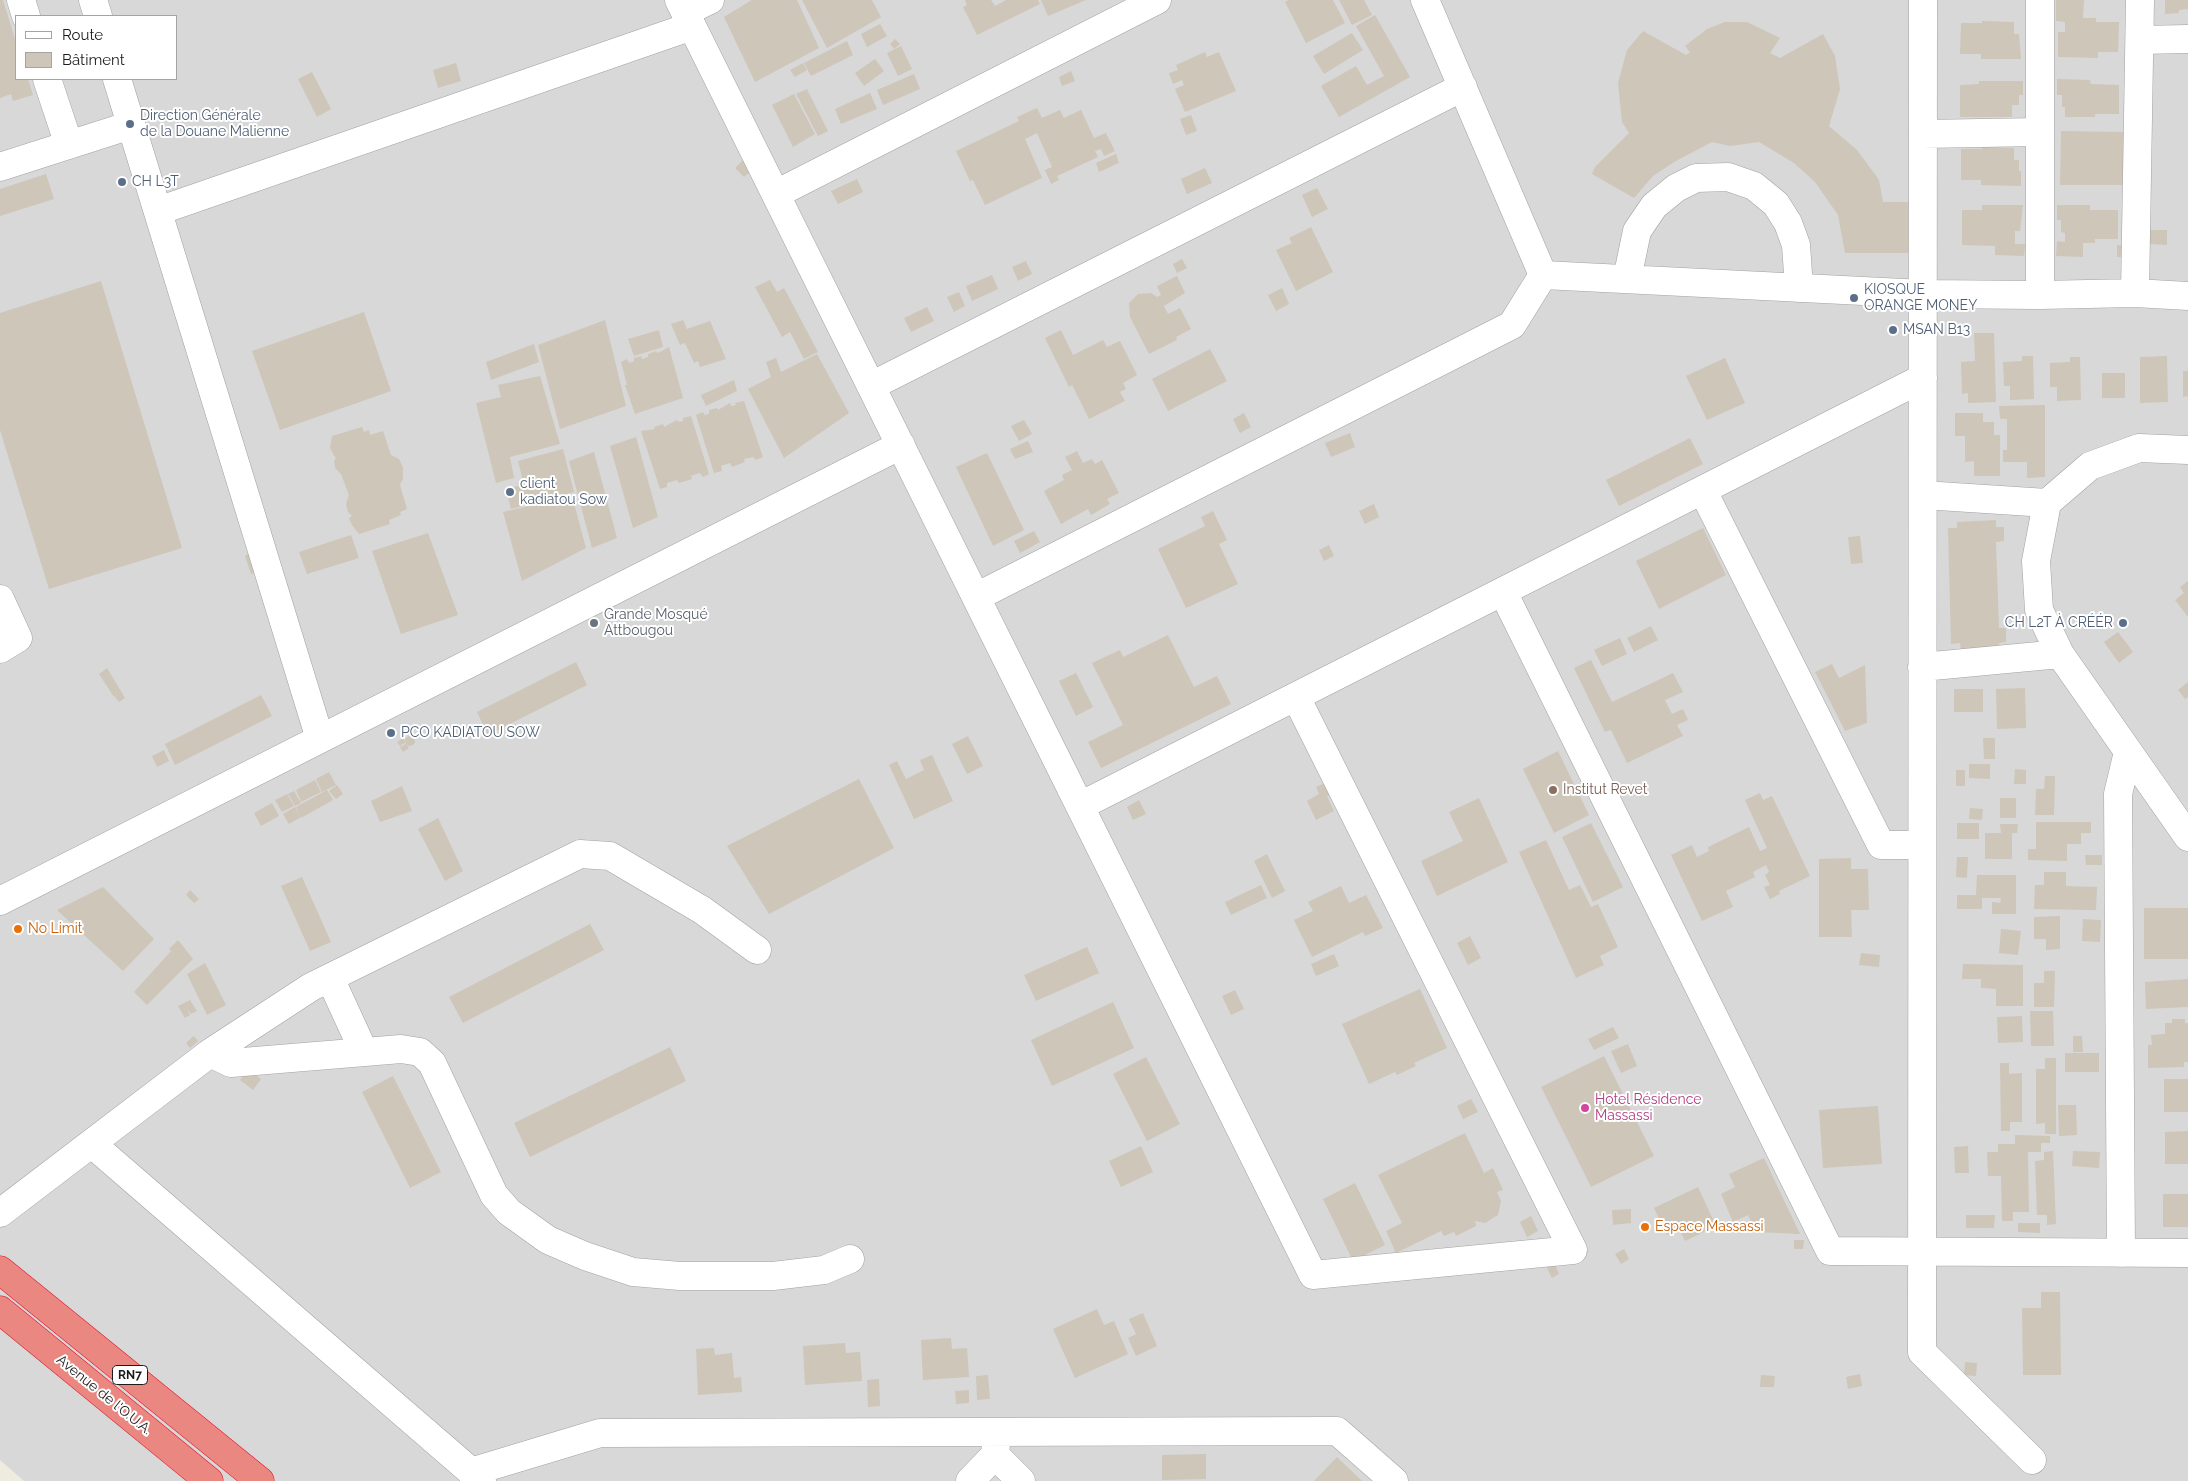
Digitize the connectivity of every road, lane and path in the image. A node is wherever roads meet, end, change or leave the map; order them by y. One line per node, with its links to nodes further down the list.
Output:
1 (21, 0): 10 (street)
2 (93, 0): 11 (street)
3 (710, 0): 9 (street)
4 (1157, 0): 22 (street)
5 (1425, 0): 16 (street)
6 (1923, 0): 19 (street)
7 (2040, 0): 18 (street)
8 (2140, 0): 13 (street)
9 (685, 13): 22 (street); 23 (street)
10 (26, 15)
11 (98, 15)
12 (2188, 39): 13 (street)
13 (2140, 40): 27 (street)
14 (47, 80): 20 (street)
15 (117, 80): 17 (street)
16 (1463, 87): 24 (street); 32 (street)
17 (131, 125): 20 (street); 23 (street)
18 (2039, 132): 19 (street); 29 (street)
19 (1923, 134): 28 (street)
20 (69, 145): 21 (street)
21 (0, 167)
22 (776, 194): 32 (street)
23 (158, 211): 45 (street)
24 (1543, 275): 25 (street); 39 (street)
25 (1627, 279): 26 (street); 26 (street)
26 (1799, 288): 28 (street)
27 (2135, 293): 29 (street); 30 (street)
28 (1923, 294): 29 (street); 31 (street)
29 (2040, 295)
30 (2188, 296)
31 (1923, 378): 35 (street); 36 (street)
32 (872, 386): 33 (street)
33 (901, 445): 39 (street); 45 (street)
34 (2188, 450): 37 (street)
35 (1703, 491): 38 (street); 49 (street)
36 (1923, 495): 37 (street); 43 (street)
37 (2047, 504): 42 (street)
38 (1503, 592): 44 (street); 57 (street)
39 (976, 597): 47 (street)
40 (0, 599): 41 (street)
41 (0, 649)
42 (2060, 654): 43 (street); 46 (street)
43 (1922, 667): 49 (street)
44 (1296, 697): 47 (street); 47 (street)
45 (320, 739): 50 (street)
46 (2128, 752): 48 (street); 58 (street)
47 (1080, 806)
48 (2188, 837)
49 (1922, 845): 57 (street)
50 (0, 901)
51 (758, 950): 52 (street)
52 (330, 978): 53 (street); 54 (street)
53 (364, 1052): 54 (street); 60 (street)
54 (210, 1053): 55 (street)
55 (92, 1144): 56 (street); 65 (street)
56 (0, 1213)
57 (1922, 1252): 58 (street); 64 (street)
58 (2121, 1253): 59 (street)
59 (2188, 1253)
60 (850, 1259)
61 (0, 1270): 67 (highway, RN7)
62 (0, 1310): 66 (highway, Avenue de l'O.U.A. / RN7)
63 (996, 1444): 65 (street); 68 (street); 69 (street); 70 (street)
64 (2032, 1460)
65 (476, 1476)
66 (209, 1481)
67 (260, 1481)
68 (970, 1481)
69 (1021, 1481)
70 (1394, 1481)

